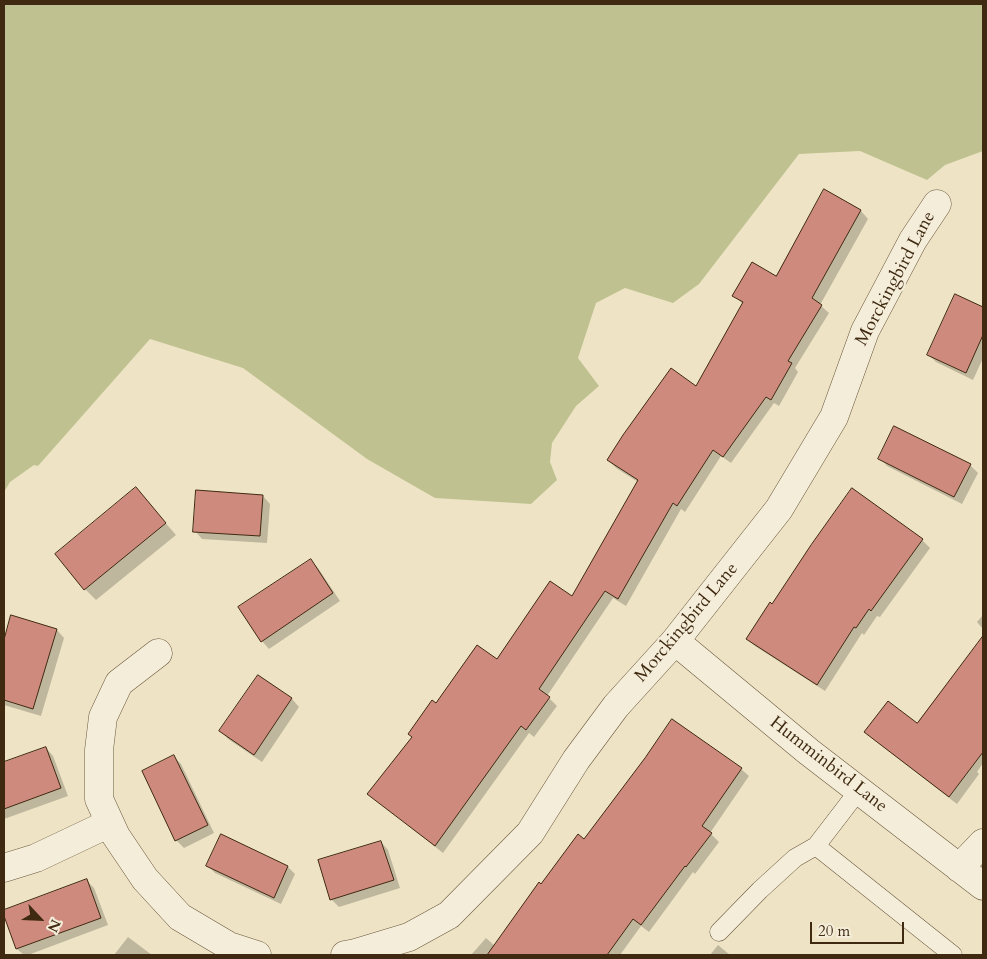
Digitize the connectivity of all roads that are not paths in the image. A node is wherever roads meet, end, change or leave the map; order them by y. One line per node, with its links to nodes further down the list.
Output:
1 (936, 204): 2 (street, Morckingbird Lane)
2 (675, 641): 4 (street, Humminbird Lane); 13 (street, Morckingbird Lane)
3 (158, 653): 5 (street)
4 (859, 790): 7 (lane); 9 (street, Humminbird Lane)
5 (110, 823): 8 (street); 12 (street)
6 (983, 844): 9 (street)
7 (816, 846): 11 (lane); 14 (lane)
8 (4, 868)
9 (959, 868): 10 (street, Humminbird Lane)
10 (983, 886)
11 (719, 932)
12 (257, 955)
13 (345, 955)
14 (953, 955)

